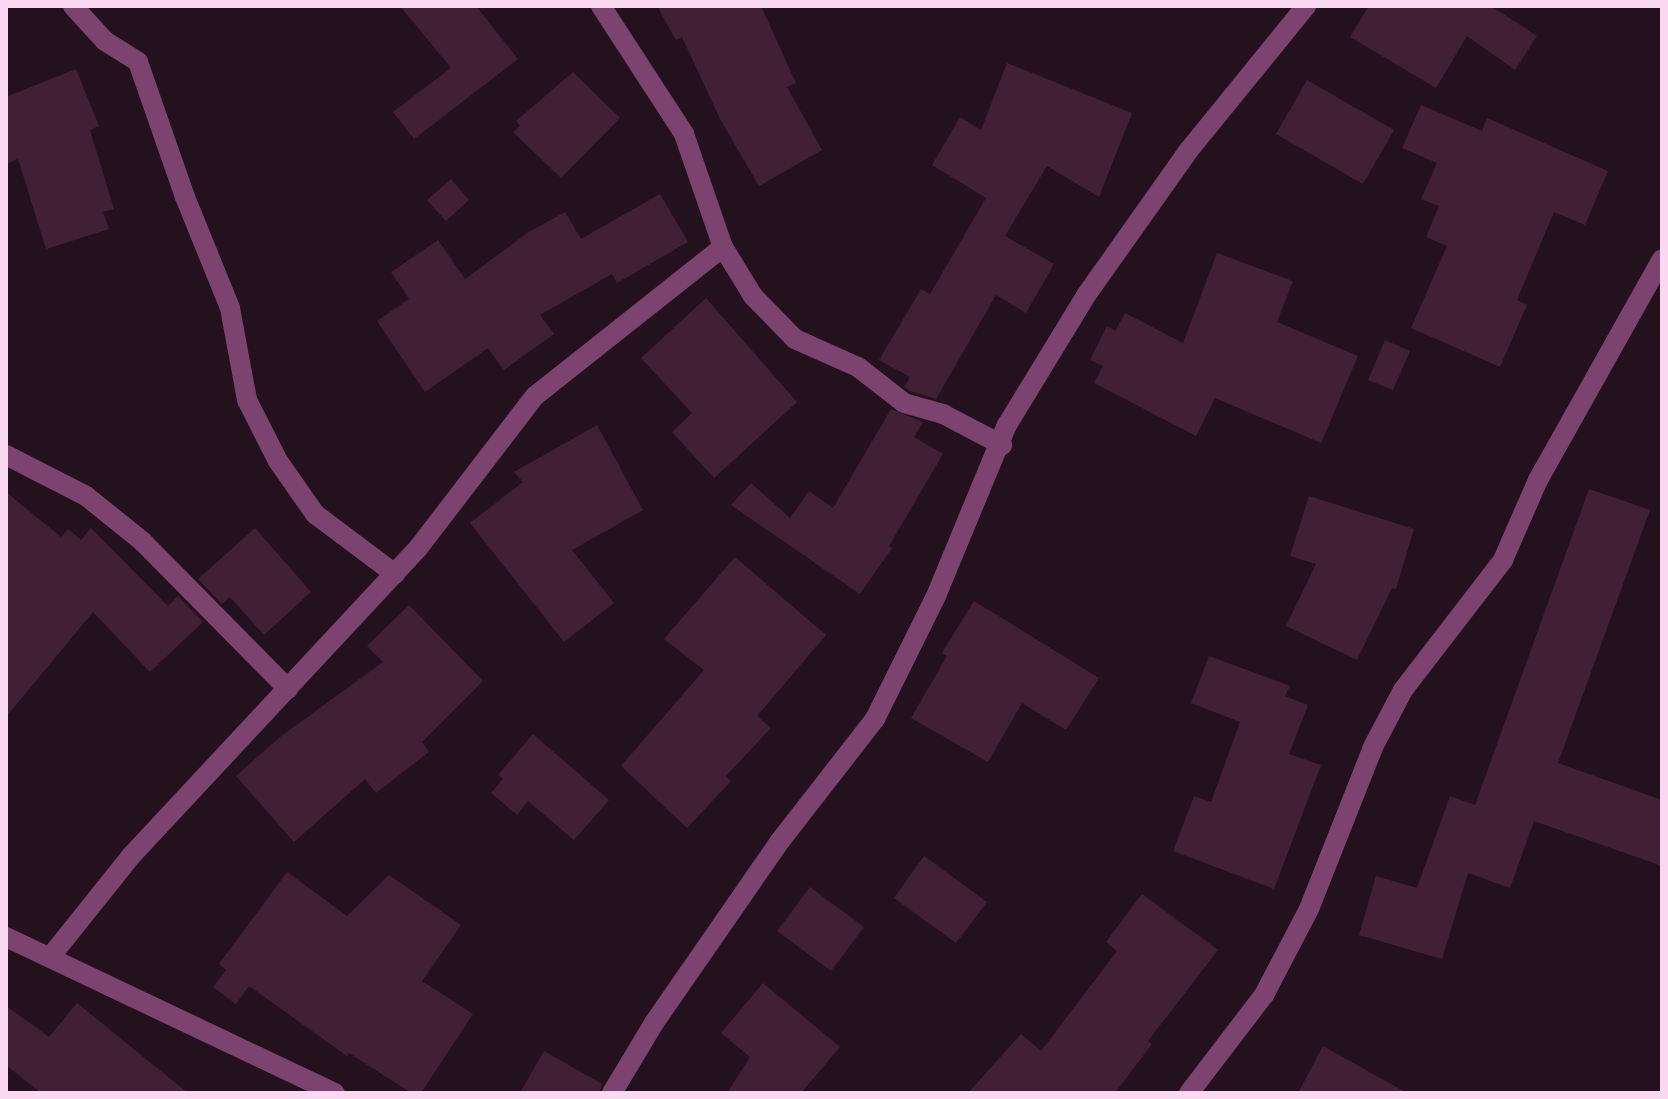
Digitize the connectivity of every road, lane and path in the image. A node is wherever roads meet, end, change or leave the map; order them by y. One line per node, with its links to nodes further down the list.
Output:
1 (73, 6): 8 (street)
2 (601, 6): 4 (street)
3 (1306, 6): 6 (street)
4 (723, 247): 6 (street); 8 (street)
5 (1662, 259): 14 (street)
6 (1002, 445): 13 (street)
7 (6, 455): 9 (street)
8 (395, 574): 9 (street)
9 (288, 689): 11 (street)
10 (6, 937): 11 (street)
11 (51, 956): 12 (street)
12 (335, 1093)
13 (612, 1093)
14 (1189, 1093)

